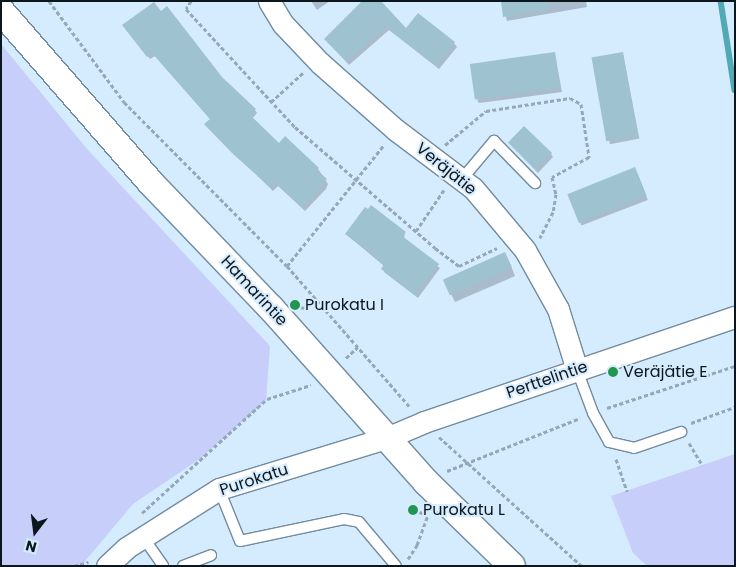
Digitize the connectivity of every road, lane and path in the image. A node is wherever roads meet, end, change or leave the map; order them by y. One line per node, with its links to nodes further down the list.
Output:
1 (48, 1): 15 (path)
2 (190, 1): 6 (path)
3 (269, 1): 5 (street, Veräjätie)
4 (1, 11): 22 (street, Hamarintie)
5 (317, 60): 6 (path); 7 (street, Veräjätie)
6 (271, 102): 10 (path)
7 (396, 130): 8 (street, Veräjätie); 10 (path)
8 (433, 158): 9 (street, Veräjätie); 14 (path)
9 (458, 176): 11 (lane); 12 (path); 14 (street, Veräjätie)
10 (357, 179): 12 (path); 15 (path)
11 (535, 182)
12 (416, 231): 13 (path)
13 (502, 245)
14 (529, 258): 21 (street, Veräjätie)
15 (288, 266): 16 (path)
16 (316, 298): 17 (path); 19 (path)
17 (295, 305)
18 (735, 317): 21 (street, Perttelintie)
19 (358, 346): 22 (path); 25 (path)
20 (735, 366): 24 (path)
21 (577, 370): 24 (lane); 25 (street, Perttelintie)
22 (329, 373): 27 (street, Hamarintie); 36 (path)
23 (735, 407): 26 (path)
24 (593, 413): 28 (lane); 29 (path)
25 (424, 422): 27 (street, Perttelintie); 29 (path)
26 (682, 432): 28 (lane); 30 (path)
27 (389, 438): 31 (street, Hamarintie); 32 (street, Purokatu)
28 (620, 447): 33 (path)
29 (465, 463): 31 (path); 45 (path)
30 (702, 465)
31 (426, 482): 35 (path); 44 (street, Hamarintie)
32 (219, 489): 36 (street, Purokatu); 42 (lane)
33 (627, 491)
34 (413, 510): 35 (path)
35 (428, 515): 43 (path)
36 (139, 528): 38 (street, Purokatu); 40 (lane)
37 (211, 555): 41 (lane)
38 (101, 563): 39 (path)
39 (90, 566)
40 (162, 566)
41 (182, 566)
42 (396, 566)
43 (403, 566)
44 (512, 566)
45 (582, 566)

